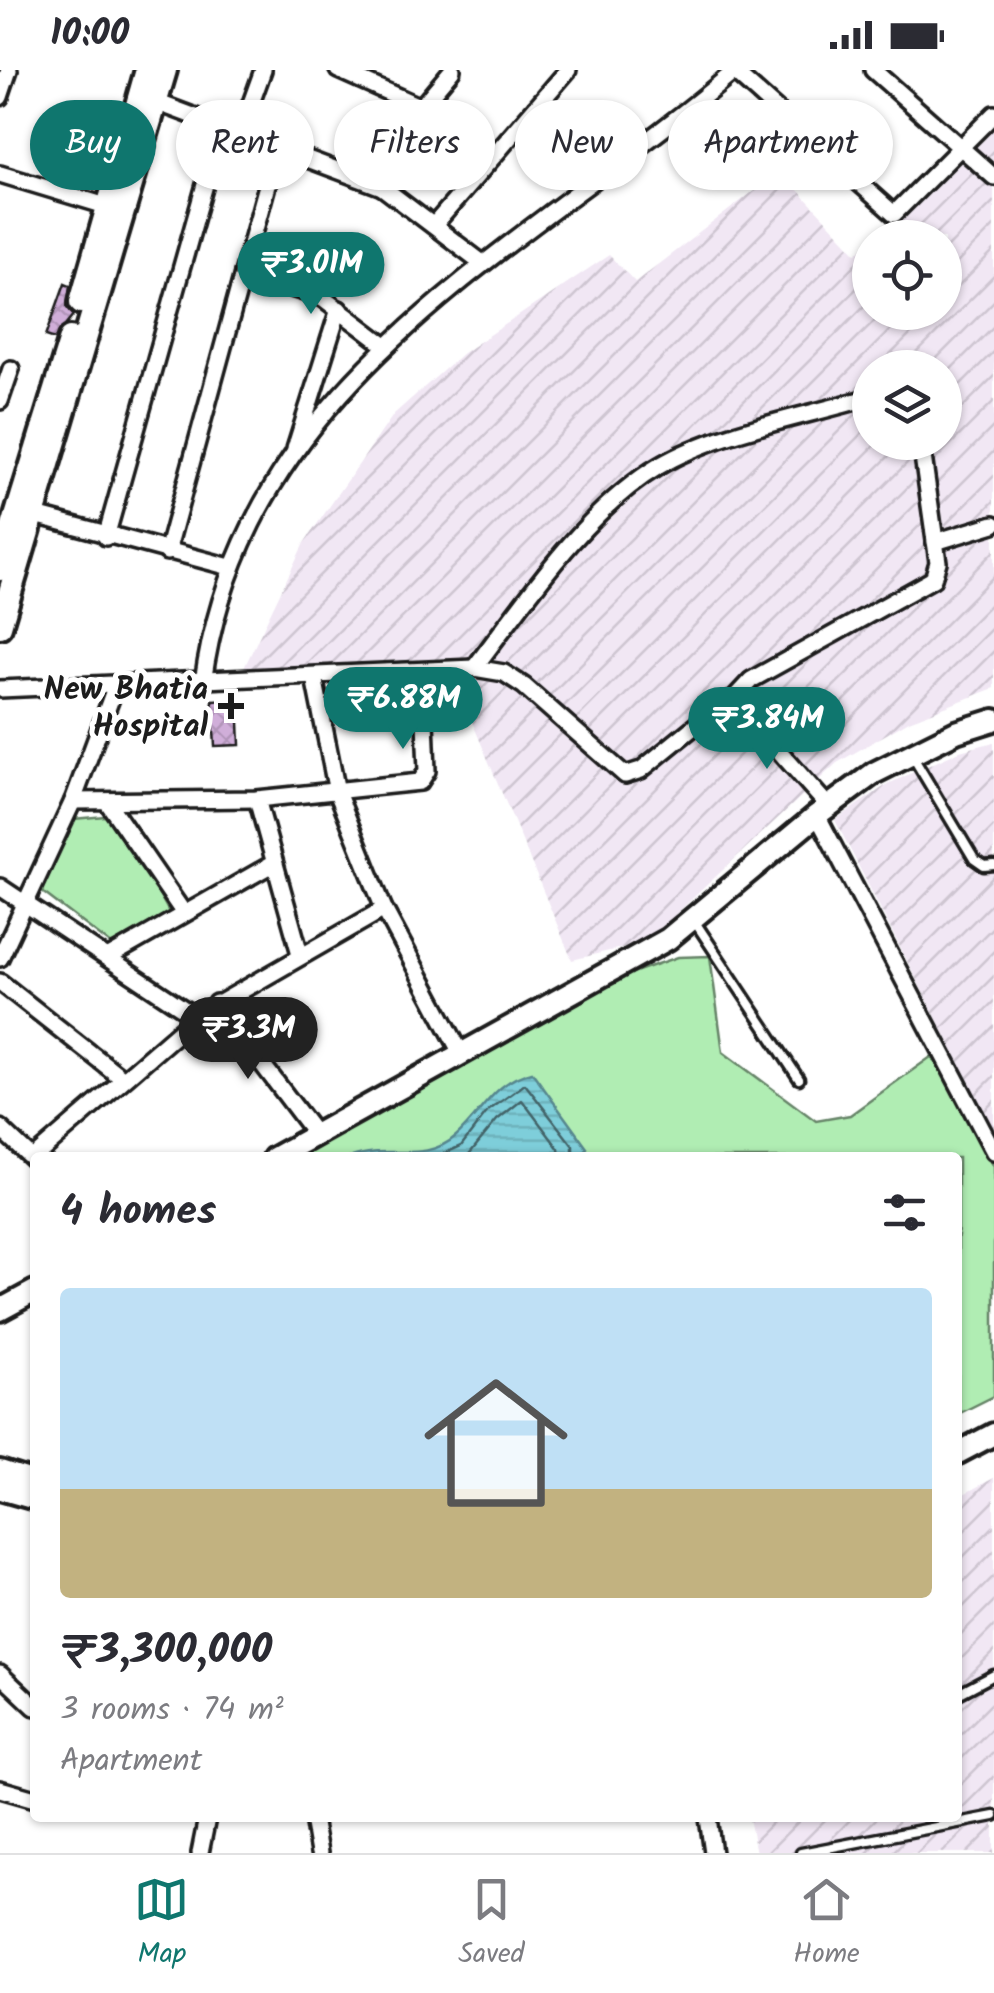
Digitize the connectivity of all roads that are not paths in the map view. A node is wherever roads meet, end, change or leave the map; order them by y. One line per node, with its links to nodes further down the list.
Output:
1 (9, 70): 11 (street)
2 (147, 70): 12 (main road)
3 (164, 70): 12 (main road)
4 (263, 70): 13 (street)
5 (338, 70): 10 (street)
6 (452, 70): 15 (street)
7 (568, 70): 25 (street)
8 (873, 70): 18 (street)
9 (734, 71): 18 (street); 26 (street)
10 (357, 74): 14 (street)
11 (0, 96)
12 (148, 99): 16 (street); 24 (main road)
13 (252, 100)
14 (409, 100)
15 (426, 100)
16 (176, 108)
17 (994, 114): 18 (street)
18 (962, 147): 20 (street)
19 (0, 174): 24 (street)
20 (994, 176)
21 (203, 190): 37 (street)
22 (265, 190): 27 (street)
23 (386, 190): 25 (street)
24 (116, 208): 35 (main road)
25 (435, 224): 26 (street)
26 (481, 262): 29 (street)
27 (242, 273): 28 (street); 39 (street)
28 (339, 309): 29 (street); 33 (street)
29 (386, 346): 33 (street)
30 (11, 370): 31 (street)
31 (0, 401)
32 (852, 402): 43 (street)
33 (292, 460): 40 (street)
34 (924, 460): 38 (street)
35 (27, 512): 37 (street); 41 (main road); 42 (main road)
36 (994, 524): 38 (street)
37 (106, 536): 39 (street)
38 (935, 542): 49 (street)
39 (167, 552): 40 (street)
40 (230, 567): 46 (street)
41 (0, 568)
42 (0, 626)
43 (474, 668): 44 (street); 49 (street)
44 (423, 671): 45 (street); 52 (street)
45 (314, 678): 46 (street); 52 (street)
46 (203, 682): 47 (street)
47 (116, 685): 48 (street); 54 (street)
48 (0, 690)
49 (722, 711): 56 (street)
50 (993, 722): 51 (street)
51 (912, 754): 56 (street); 58 (lane)
52 (337, 792): 53 (street); 61 (street)
53 (258, 799): 55 (street); 57 (street)
54 (73, 801): 55 (street); 60 (street)
55 (108, 802): 62 (street)
56 (822, 810): 63 (street); 77 (street)
57 (274, 863): 62 (street); 64 (street)
58 (994, 866)
59 (0, 886): 60 (street)
60 (25, 900): 65 (street); 66 (street)
61 (384, 910): 64 (street); 70 (street)
62 (183, 912): 65 (street)
63 (693, 918): 70 (street); 72 (lane)
64 (300, 954): 68 (street)
65 (109, 957): 69 (street)
66 (0, 958)
67 (0, 982): 71 (street)
68 (216, 1003): 69 (street); 74 (street)
69 (196, 1017): 71 (street)
70 (462, 1055): 74 (street)
71 (122, 1078): 75 (street)
72 (799, 1080)
73 (0, 1128): 78 (street)
74 (316, 1135): 76 (street)
75 (42, 1152)
76 (285, 1152)
77 (994, 1152)
78 (30, 1155)
79 (30, 1293): 80 (street)
80 (0, 1310)
81 (994, 1434): 82 (street)
82 (962, 1451)
83 (0, 1471): 84 (street)
84 (30, 1480)
85 (0, 1489): 86 (street)
86 (30, 1498)
87 (0, 1674): 90 (street)
88 (994, 1674): 89 (lane)
89 (962, 1692)
90 (30, 1702)
91 (0, 1789): 92 (street)
92 (30, 1798)
93 (994, 1816): 98 (lane)
94 (206, 1822): 99 (street)
95 (314, 1822): 100 (street)
96 (709, 1822): 101 (street)
97 (931, 1822): 98 (lane)
98 (930, 1828): 102 (lane)
99 (200, 1853)
100 (319, 1853)
101 (713, 1853)
102 (801, 1853)

